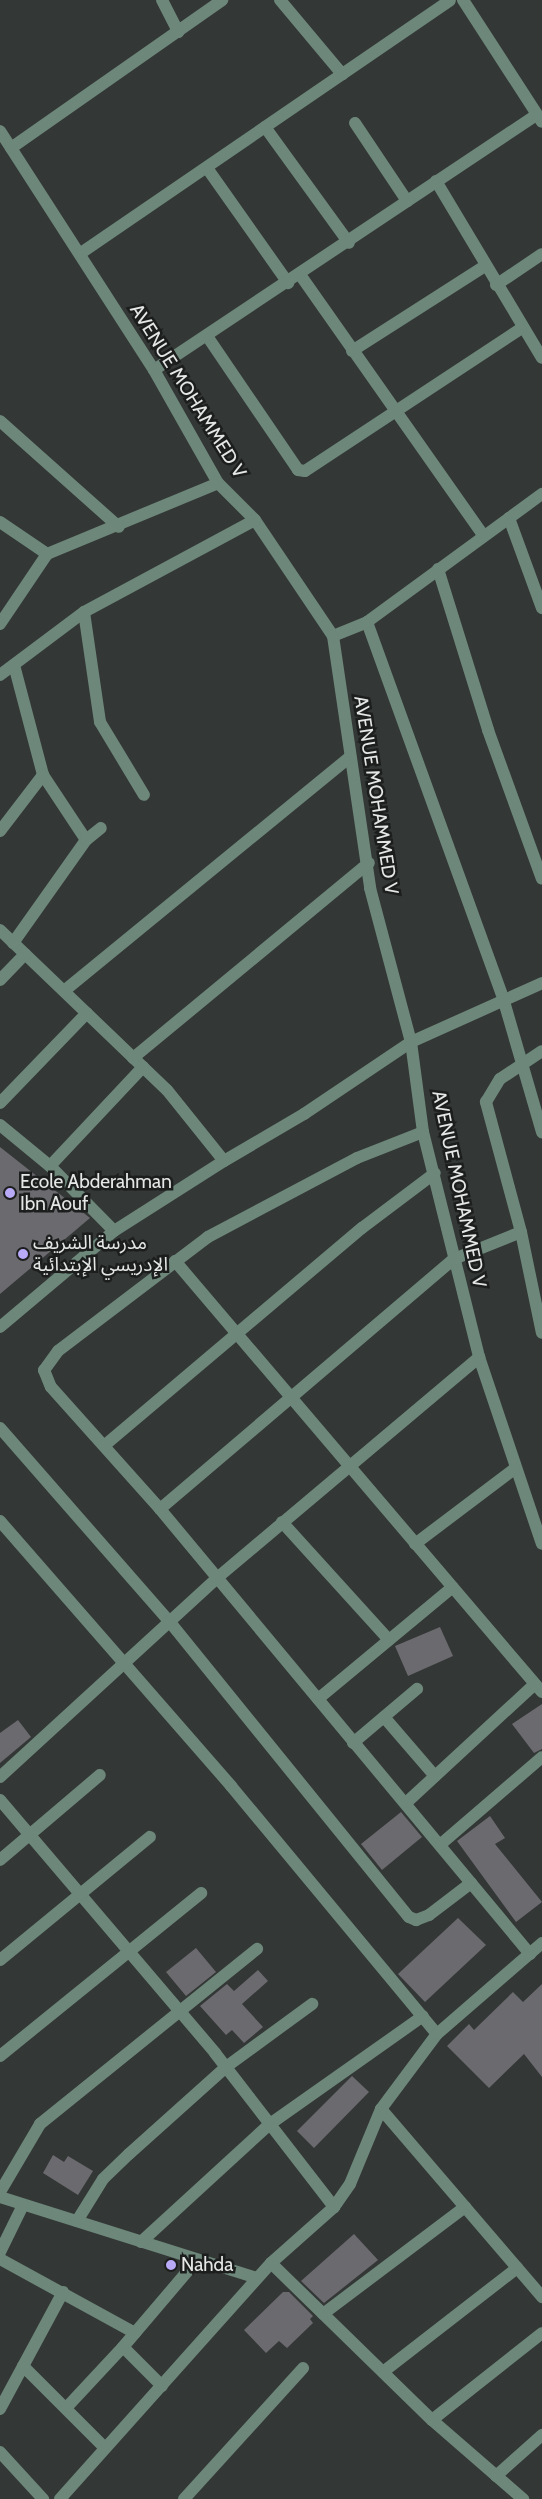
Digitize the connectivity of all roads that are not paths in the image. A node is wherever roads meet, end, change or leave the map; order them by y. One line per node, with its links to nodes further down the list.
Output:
1 (162, 0): 6 (street)
2 (222, 0): 6 (street)
3 (280, 0): 7 (street)
4 (450, 0): 7 (street)
5 (463, 0): 8 (street)
6 (178, 32): 12 (street)
7 (342, 74): 10 (street)
8 (540, 119): 14 (street)
9 (355, 123): 15 (street)
10 (265, 127): 13 (street); 16 (street)
11 (0, 131): 12 (street, AVENUE MOHAMMED V)
12 (11, 148): 17 (street, AVENUE MOHAMMED V)
13 (207, 168): 17 (street); 21 (street)
14 (436, 181): 15 (street); 19 (street)
15 (407, 201): 16 (street)
16 (349, 243): 20 (street)
17 (80, 254): 27 (street, AVENUE MOHAMMED V)
18 (542, 254): 22 (street)
19 (485, 266): 22 (street); 25 (street)
20 (301, 276): 21 (street); 25 (street)
21 (288, 283): 24 (street)
22 (496, 285): 23 (street)
23 (520, 329): 26 (street); 28 (street)
24 (207, 336): 27 (street); 28 (street)
25 (352, 351): 28 (street)
26 (542, 358)
27 (154, 370): 30 (street, AVENUE MOHAMMED V)
28 (397, 413): 36 (street)
29 (0, 421): 35 (street)
30 (218, 483): 33 (street, AVENUE MOHAMMED V); 35 (street)
31 (542, 495): 32 (street)
32 (509, 518): 36 (street); 39 (street)
33 (255, 520): 40 (street); 43 (street, AVENUE MOHAMMED V)
34 (0, 522): 37 (street)
35 (119, 527): 37 (street)
36 (484, 536): 38 (street)
37 (47, 554): 42 (street)
38 (438, 569): 41 (street); 53 (street)
39 (542, 608)
40 (84, 612): 44 (street); 48 (street)
41 (367, 622): 43 (street); 60 (street)
42 (0, 624)
43 (333, 636): 46 (street, AVENUE MOHAMMED V)
44 (14, 665): 45 (street); 47 (street)
45 (0, 675)
46 (350, 757): 52 (street, AVENUE MOHAMMED V); 59 (street)
47 (43, 775): 50 (street); 51 (street)
48 (144, 795)
49 (101, 828): 51 (street)
50 (0, 831)
51 (86, 840): 55 (street)
52 (369, 863): 62 (street, AVENUE MOHAMMED V); 64 (street)
53 (542, 879)
54 (0, 930): 55 (street)
55 (13, 943): 56 (street)
56 (25, 954): 57 (street); 59 (street)
57 (0, 980)
58 (542, 983): 60 (street)
59 (64, 992): 61 (street)
60 (503, 998): 62 (street); 65 (street)
61 (87, 1013): 64 (street); 66 (street)
62 (410, 1042): 68 (street, AVENUE MOHAMMED V); 70 (street)
63 (542, 1050): 65 (street)
64 (138, 1062): 70 (street); 71 (street)
65 (520, 1063): 69 (street); 74 (street)
66 (0, 1103)
67 (0, 1126): 71 (street)
68 (423, 1132): 72 (street, AVENUE MOHAMMED V); 76 (street)
69 (542, 1132)
70 (224, 1160): 73 (street)
71 (50, 1166): 73 (street)
72 (435, 1174): 75 (street, AVENUE MOHAMMED V); 78 (street)
73 (114, 1231): 77 (street)
74 (521, 1232): 75 (street); 79 (street)
75 (454, 1259): 80 (street, AVENUE MOHAMMED V); 81 (street)
76 (175, 1261): 78 (street); 83 (street)
77 (0, 1327)
78 (238, 1333): 81 (street); 83 (street)
79 (542, 1333)
80 (479, 1356): 84 (street); 85 (street, AVENUE MOHAMMED V)
81 (293, 1399): 84 (street); 86 (street)
82 (0, 1428): 93 (street)
83 (105, 1445): 86 (street)
84 (349, 1464): 88 (street); 89 (street)
85 (514, 1469): 89 (street); 90 (street, AVENUE MOHAMMED V)
86 (160, 1509): 91 (street)
87 (0, 1521): 95 (street)
88 (282, 1522): 91 (street); 94 (street)
89 (415, 1544): 92 (street)
90 (542, 1544)
91 (217, 1578): 93 (street); 98 (street)
92 (453, 1587): 94 (street); 96 (street)
93 (169, 1620): 95 (street); 111 (street)
94 (389, 1640): 98 (street)
95 (124, 1662): 104 (street); 121 (street)
96 (538, 1688): 103 (street)
97 (417, 1689): 99 (street)
98 (318, 1699): 100 (street)
99 (384, 1717): 100 (street); 103 (street)
100 (353, 1743): 106 (street)
101 (542, 1757): 109 (street)
102 (100, 1775): 107 (street)
103 (436, 1776): 106 (street)
104 (0, 1778)
105 (0, 1800): 107 (street)
106 (408, 1802): 109 (street)
107 (32, 1833): 110 (street); 113 (street)
108 (150, 1837): 113 (street)
109 (441, 1844): 111 (street)
110 (0, 1860)
111 (471, 1882): 117 (street)
112 (201, 1893): 116 (street)
113 (82, 1895): 116 (street); 118 (street)
114 (542, 1943): 117 (street)
115 (257, 1949): 120 (street)
116 (128, 1951): 120 (street); 123 (street)
117 (530, 1954): 122 (street)
118 (0, 1960)
119 (312, 2004): 124 (street)
120 (179, 2010): 124 (street); 127 (street)
121 (423, 2016): 122 (street); 126 (street)
122 (437, 2034): 125 (street)
123 (0, 2056)
124 (226, 2067): 126 (street); 132 (street)
125 (381, 2109): 130 (street); 131 (street)
126 (270, 2124): 130 (street); 133 (street)
127 (0, 2192)
128 (0, 2197): 129 (street)
129 (23, 2205): 132 (street); 134 (street)
130 (334, 2207): 137 (street)
131 (465, 2207): 138 (street); 142 (street)
132 (76, 2221): 133 (street)
133 (141, 2242): 136 (street)
134 (0, 2252)
135 (0, 2259): 140 (street)
136 (197, 2260): 139 (street); 143 (street)
137 (271, 2263): 139 (street); 142 (street)
138 (517, 2268): 141 (street); 148 (street)
139 (257, 2278): 149 (street)
140 (63, 2292): 143 (street); 146 (street)
141 (542, 2297)
142 (323, 2314): 148 (street)
143 (135, 2333): 145 (street)
144 (542, 2333): 152 (street)
145 (123, 2347): 149 (street); 150 (street)
146 (23, 2366): 150 (street); 151 (street)
147 (303, 2368): 159 (street)
148 (382, 2372): 152 (street)
149 (162, 2386): 154 (street)
150 (68, 2407): 154 (street)
151 (0, 2409)
152 (432, 2420): 156 (street)
153 (542, 2436): 156 (street)
154 (106, 2448): 158 (street)
155 (0, 2452): 157 (street)
156 (496, 2476): 160 (street)
157 (43, 2499)
158 (60, 2499)
159 (184, 2499)
160 (523, 2499)

